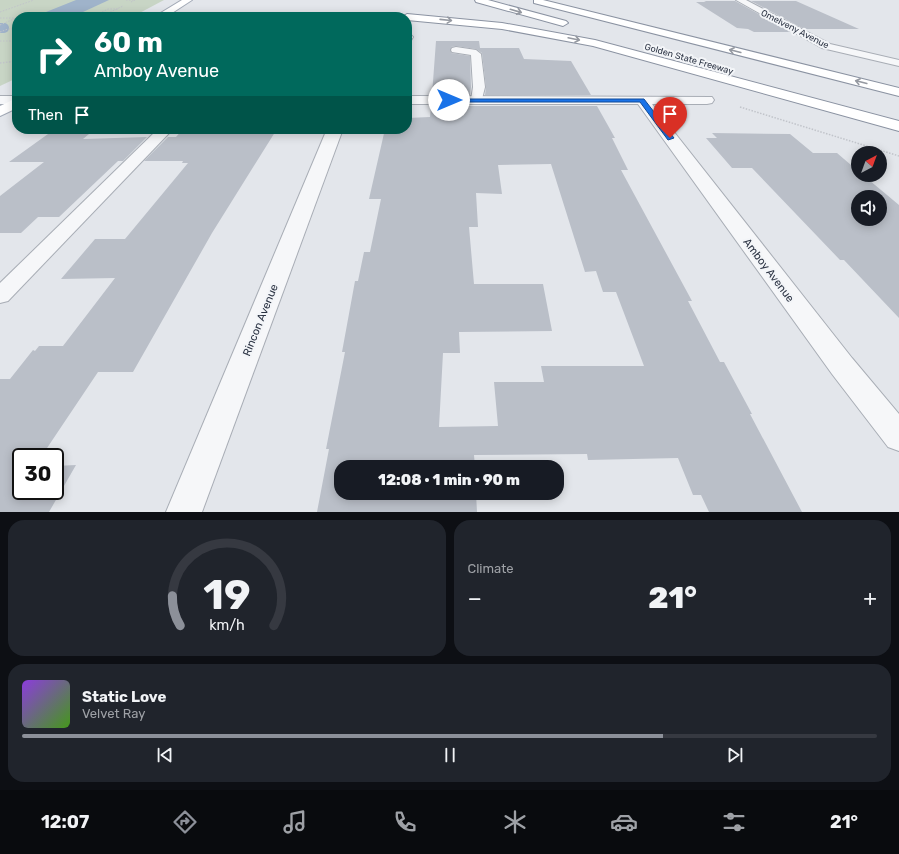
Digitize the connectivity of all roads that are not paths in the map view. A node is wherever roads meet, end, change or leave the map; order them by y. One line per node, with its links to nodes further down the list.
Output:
1 (188, 0): 7 (main road)
2 (479, 0): 21 (main road, Golden State Freeway, one-way to 21)
3 (532, 0): 9 (main road, Golden State Freeway)
4 (565, 0): 9 (main road)
5 (740, 0): 11 (street, Omelveny Avenue)
6 (290, 8): 7 (main road)
7 (170, 11)
8 (412, 17): 22 (main road, one-way to 22)
9 (687, 39): 12 (main road, Golden State Freeway, one-way to 9)
10 (456, 50): 15 (lane)
11 (899, 63)
12 (899, 92)
13 (0, 100): 18 (street)
14 (412, 100): 15 (street)
15 (477, 100): 16 (street)
16 (642, 100): 17 (street); 26 (street, Amboy Avenue)
17 (707, 100)
18 (12, 101)
19 (12, 104): 20 (main road)
20 (0, 112)
21 (899, 118)
22 (899, 126)
23 (161, 134): 25 (lane)
24 (333, 134): 27 (street, Rincon Avenue)
25 (0, 296)
26 (899, 437)
27 (184, 512)

